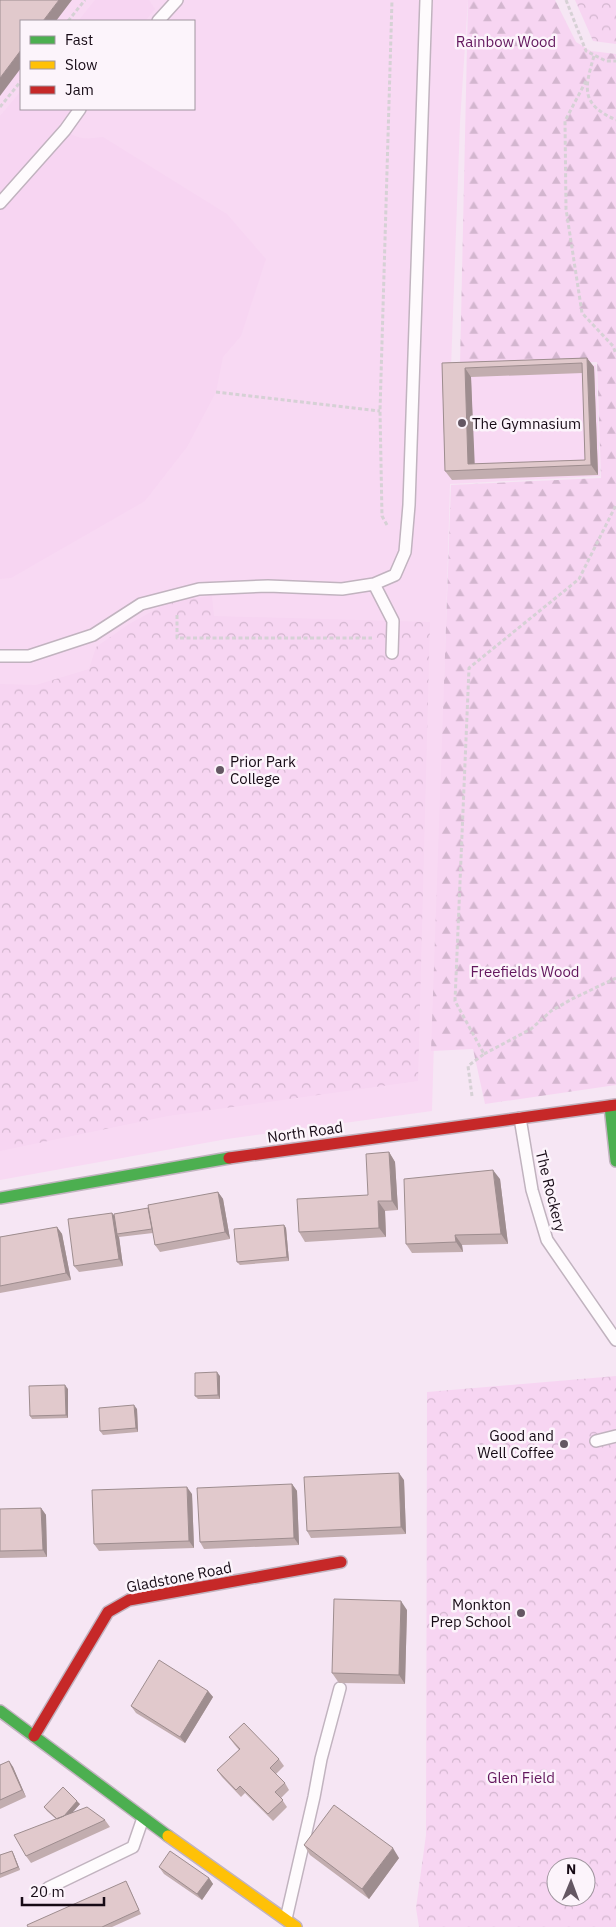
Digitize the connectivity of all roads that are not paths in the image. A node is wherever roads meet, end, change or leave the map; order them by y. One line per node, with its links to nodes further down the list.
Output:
1 (177, 0): 3 (lane)
2 (426, 0): 6 (lane)
3 (159, 20)
4 (79, 110): 5 (lane)
5 (0, 203)
6 (374, 584): 7 (lane); 8 (lane)
7 (392, 653)
8 (0, 656)
9 (613, 1105): 10 (street, North Road); 11 (street)
10 (520, 1118): 12 (street, North Road); 13 (lane, The Rockery)
11 (616, 1161)
12 (0, 1198)
13 (616, 1340)
14 (616, 1436): 15 (lane)
15 (596, 1441)
16 (341, 1562): 19 (street, Gladstone Road)
17 (340, 1688): 22 (lane)
18 (0, 1711): 19 (street)
19 (34, 1736): 20 (street)
20 (143, 1818): 21 (lane); 22 (street)
21 (48, 1888)
22 (286, 1919): 23 (street)
23 (296, 1927)

